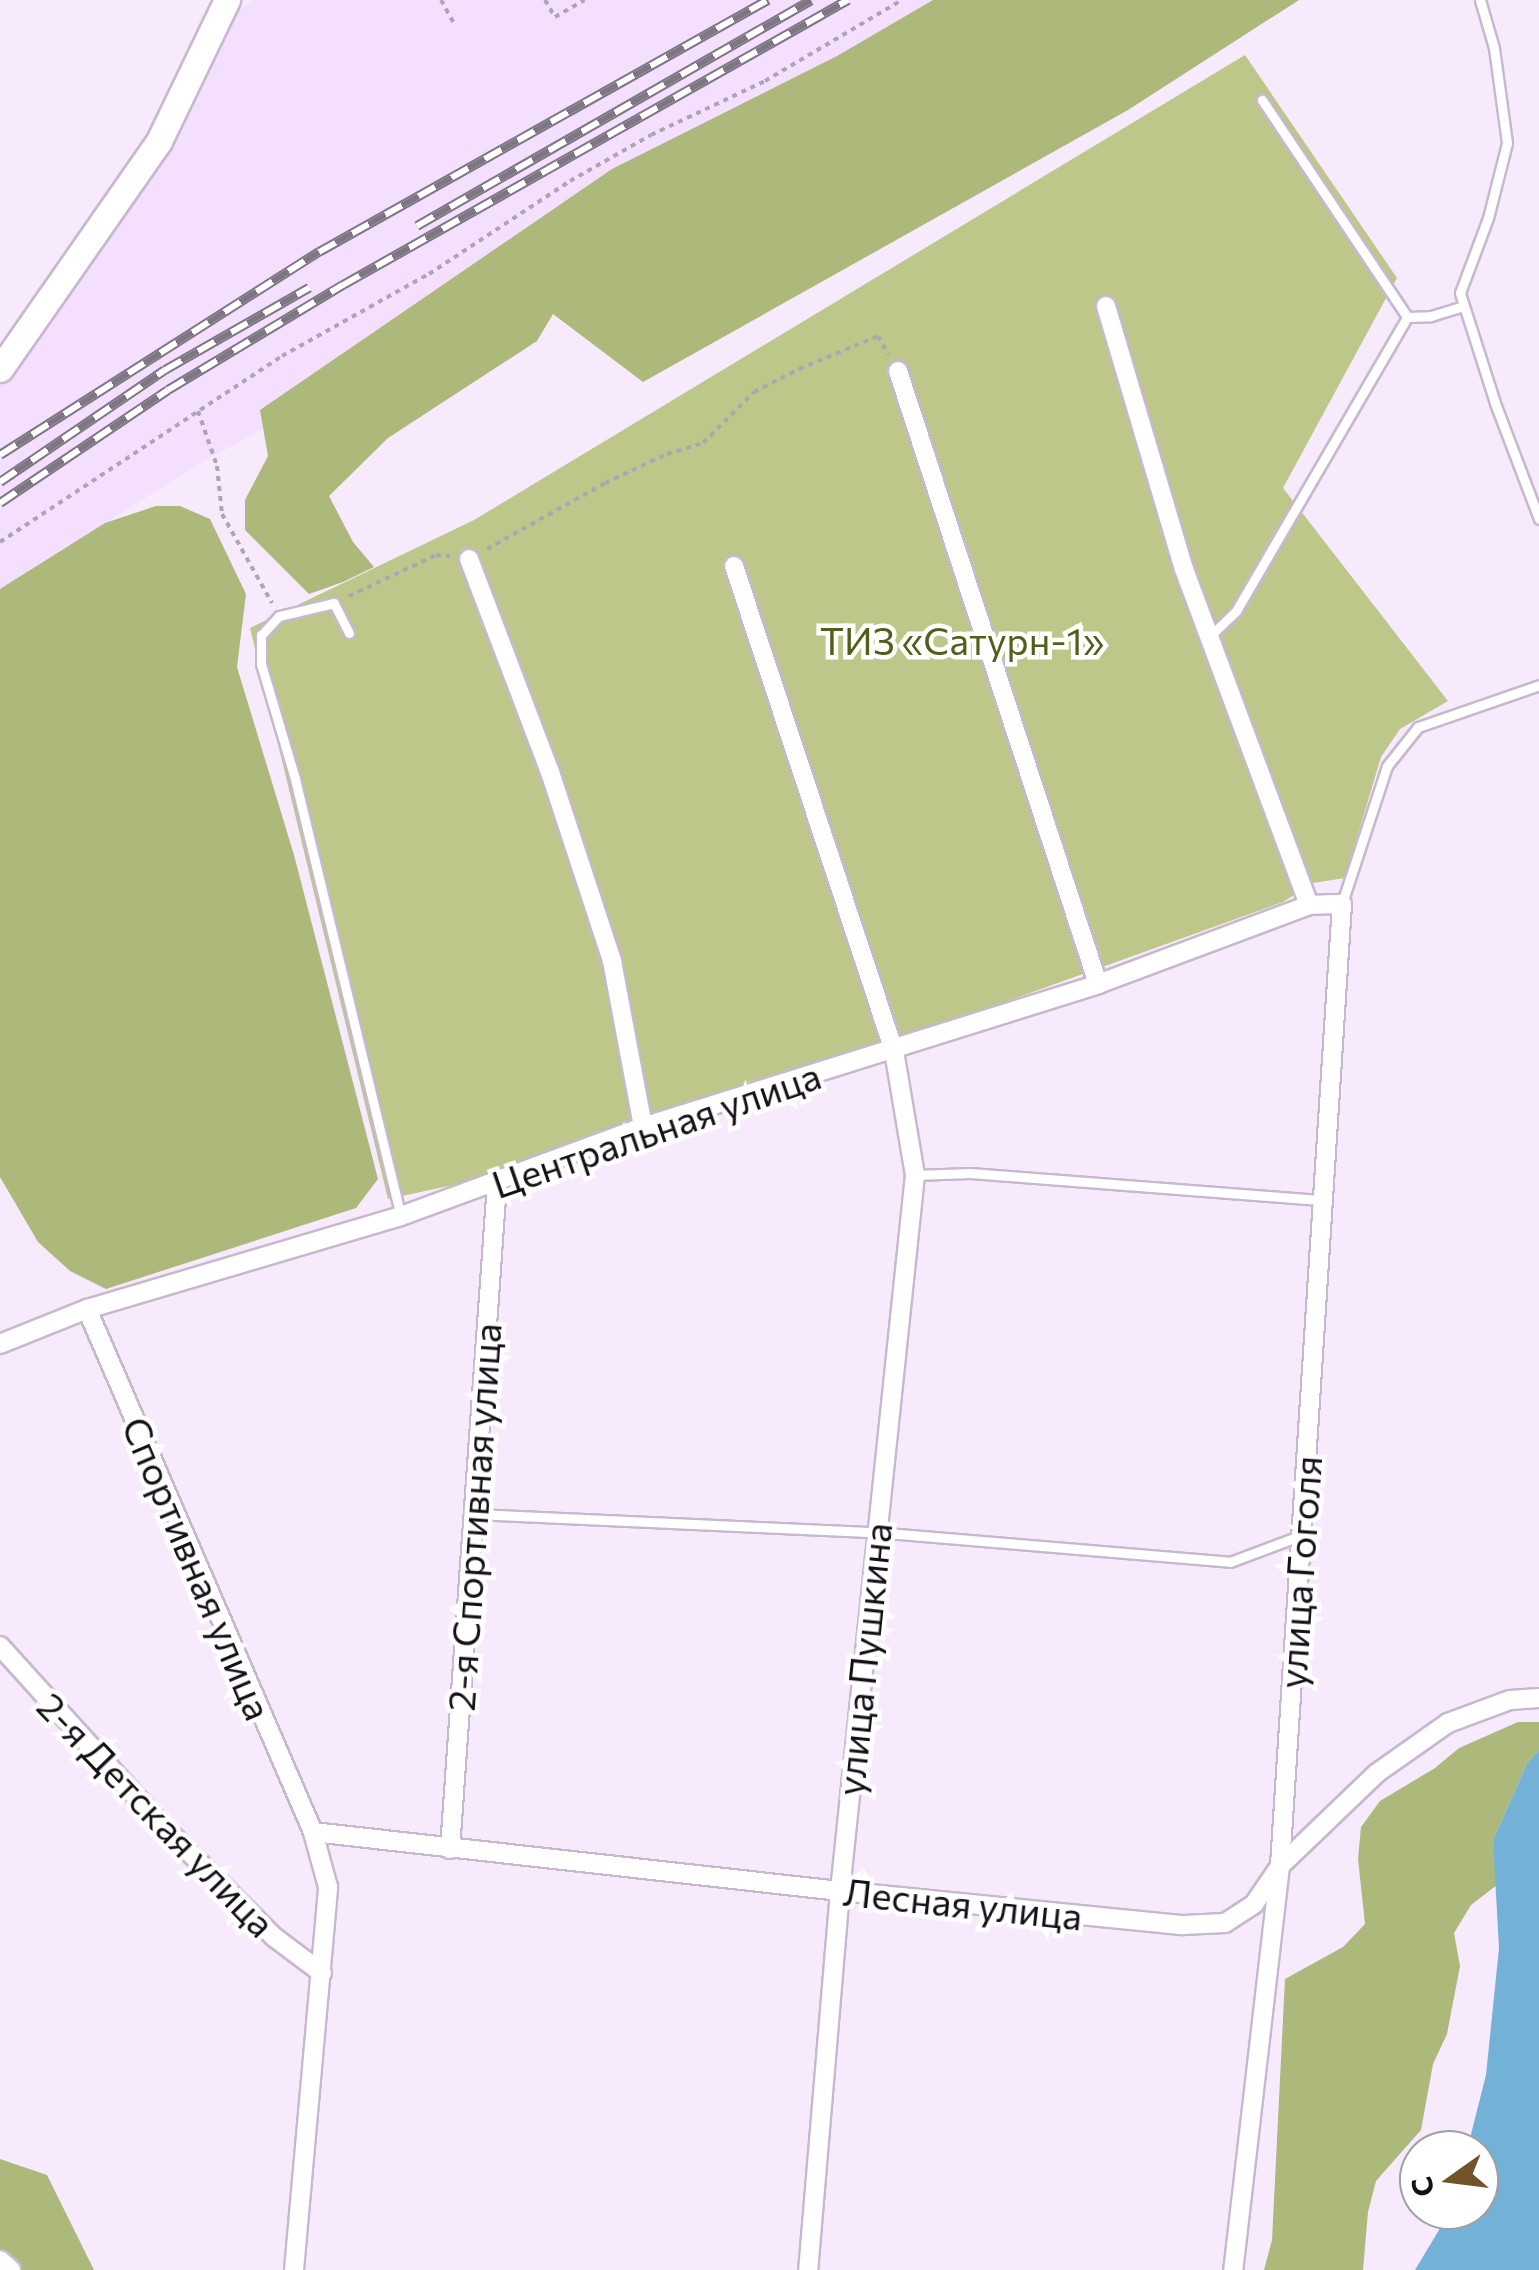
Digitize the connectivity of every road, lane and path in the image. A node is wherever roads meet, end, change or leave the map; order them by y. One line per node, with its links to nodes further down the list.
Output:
1 (227, 0): 12 (street)
2 (441, 0): 7 (path)
3 (545, 0): 4 (path)
4 (584, 0)
5 (902, 0): 14 (path)
6 (1480, 0): 10 (lane)
7 (454, 23)
8 (1262, 100): 11 (lane)
9 (1106, 306): 22 (street)
10 (1464, 306): 11 (lane); 15 (lane)
11 (1408, 317): 22 (lane)
12 (0, 369)
13 (898, 371): 17 (path); 26 (street)
14 (198, 411): 16 (path); 20 (path)
15 (1539, 518)
16 (0, 542)
17 (469, 559): 19 (path); 28 (street)
18 (734, 566): 27 (street, улица Пушкина)
19 (334, 603): 20 (lane); 21 (lane)
20 (279, 616): 32 (lane)
21 (349, 633)
22 (1210, 637): 24 (street)
23 (1539, 685): 25 (lane)
24 (1309, 904): 25 (street); 26 (street, Центральная улица)
25 (1342, 904): 31 (street, улица Гоголя)
26 (1098, 984): 27 (street, Центральная улица)
27 (894, 1050): 28 (street, Центральная улица); 29 (street, улица Пушкина)
28 (644, 1127): 30 (street, Центральная улица)
29 (914, 1175): 31 (lane); 36 (street, улица Пушкина)
30 (497, 1184): 32 (street, Центральная улица); 35 (street, 2-я Спортивная улица)
31 (1323, 1200): 37 (street, улица Гоголя)
32 (401, 1216): 33 (street, Центральная улица)
33 (87, 1309): 34 (street, Центральная улица); 40 (street, Спортивная улица)
34 (0, 1344)
35 (474, 1514): 36 (lane); 41 (street, 2-я Спортивная улица)
36 (875, 1532): 37 (lane); 43 (street, улица Пушкина)
37 (1302, 1535): 42 (street, улица Гоголя)
38 (0, 1646): 44 (street, 2-я Детская улица)
39 (1539, 1698): 42 (street, Лесная улица)
40 (311, 1829): 41 (street, Лесная улица); 44 (street, Спортивная улица)
41 (450, 1850): 43 (street, Лесная улица)
42 (1280, 1866): 43 (street, Лесная улица); 49 (street, улица Гоголя)
43 (840, 1892): 48 (street, улица Пушкина)
44 (322, 1973): 47 (street, Спортивная улица)
45 (0, 2260): 46 (street)
46 (11, 2270)
47 (294, 2270)
48 (808, 2270)
49 (1233, 2270)

